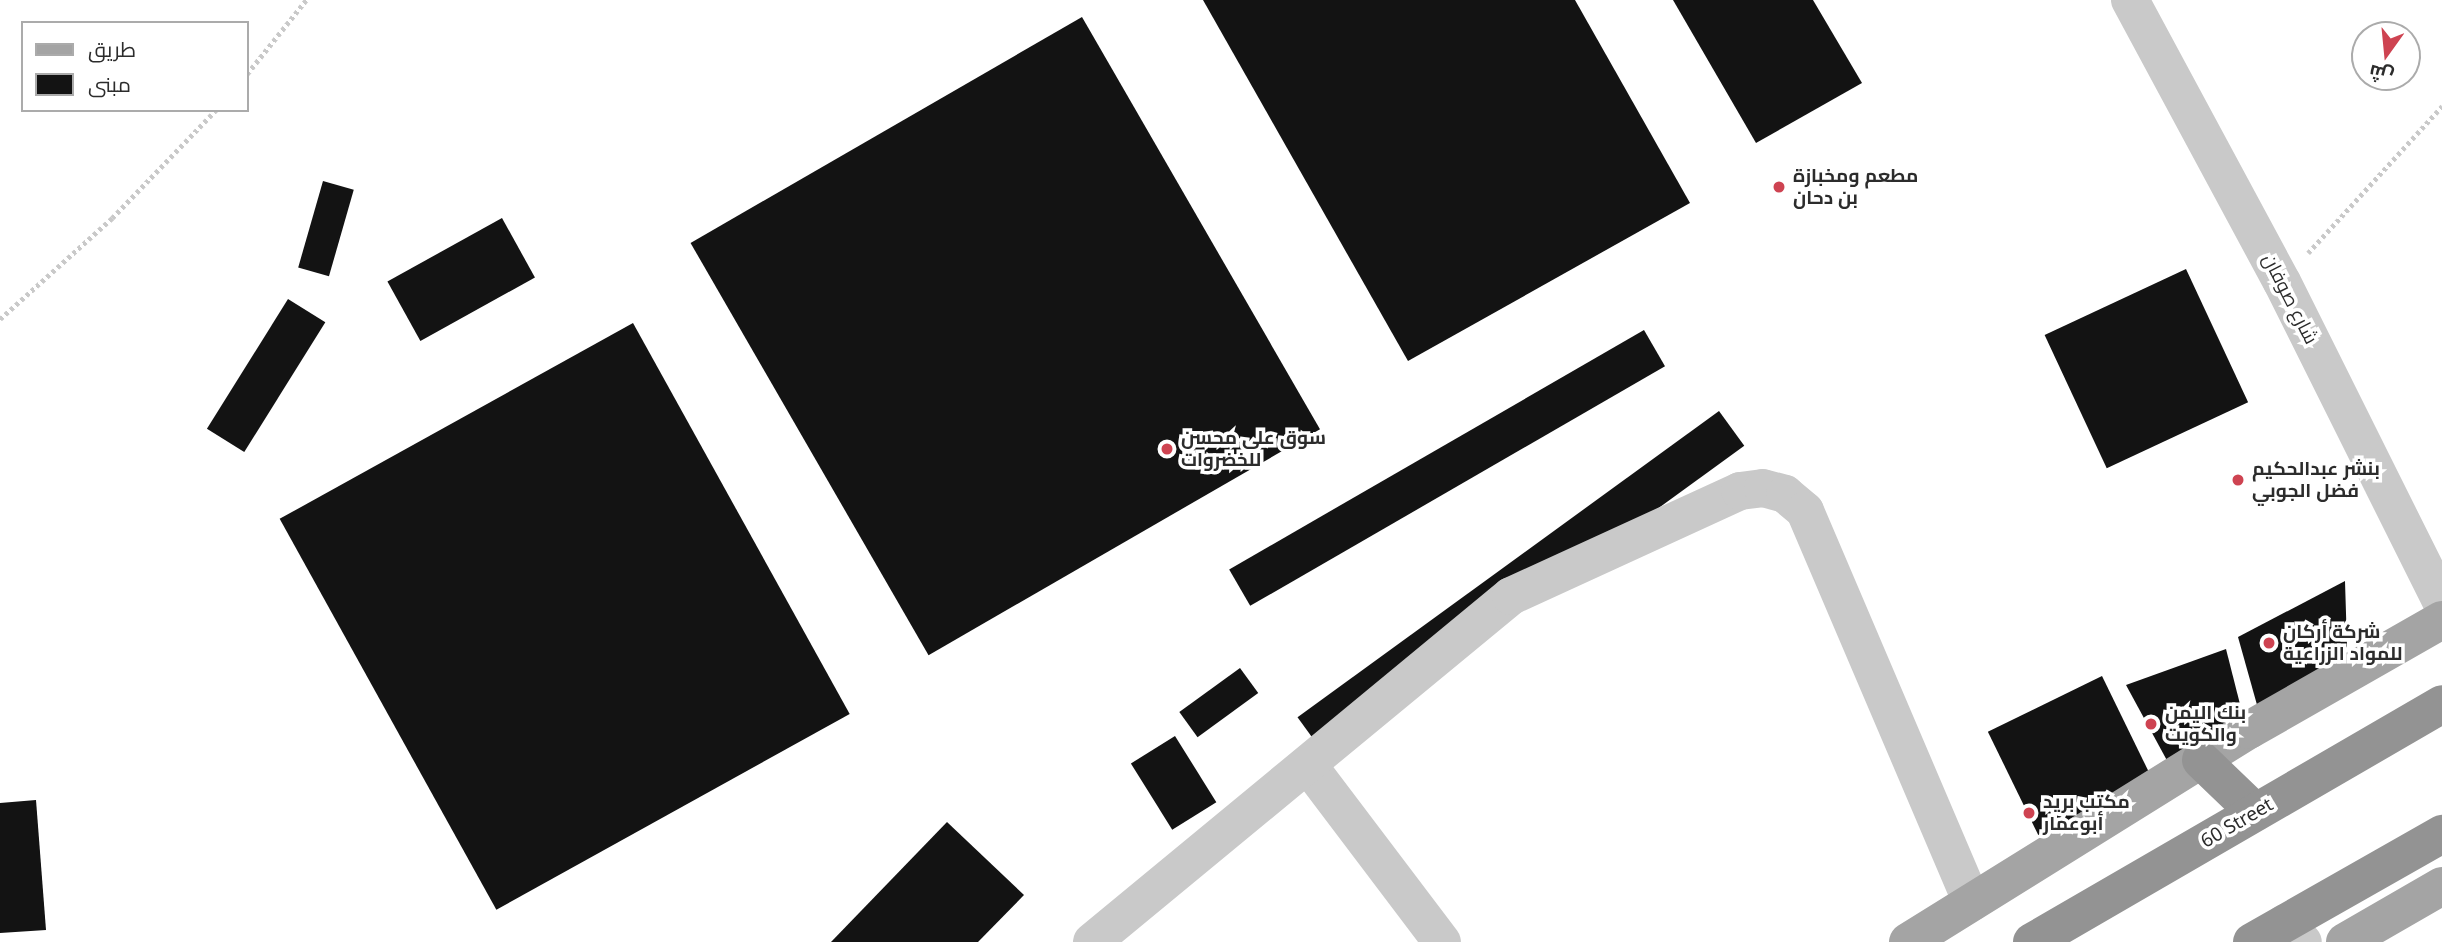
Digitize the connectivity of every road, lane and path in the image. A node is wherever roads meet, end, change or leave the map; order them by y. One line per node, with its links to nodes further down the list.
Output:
1 (306, 0): 3 (path)
2 (2130, 0): 6 (street, شارع صوفان)
3 (248, 73)
4 (2442, 106): 6 (path)
5 (214, 112): 7 (path)
6 (2282, 282): 8 (street, شارع صوفان)
7 (0, 319)
8 (2442, 603)
9 (2442, 620): 11 (main road)
10 (2442, 704): 13 (highway, 60 Street)
11 (2201, 760): 13 (highway); 16 (main road)
12 (1308, 765): 16 (street); 18 (street); 19 (street)
13 (2255, 812): 21 (highway, 60 Street)
14 (2442, 834): 17 (highway)
15 (2442, 886): 23 (main road)
16 (1972, 902): 20 (main road)
17 (2294, 932): 22 (highway)
18 (1092, 942)
19 (1442, 942)
20 (1908, 942)
21 (2032, 942)
22 (2252, 942)
23 (2346, 942)

